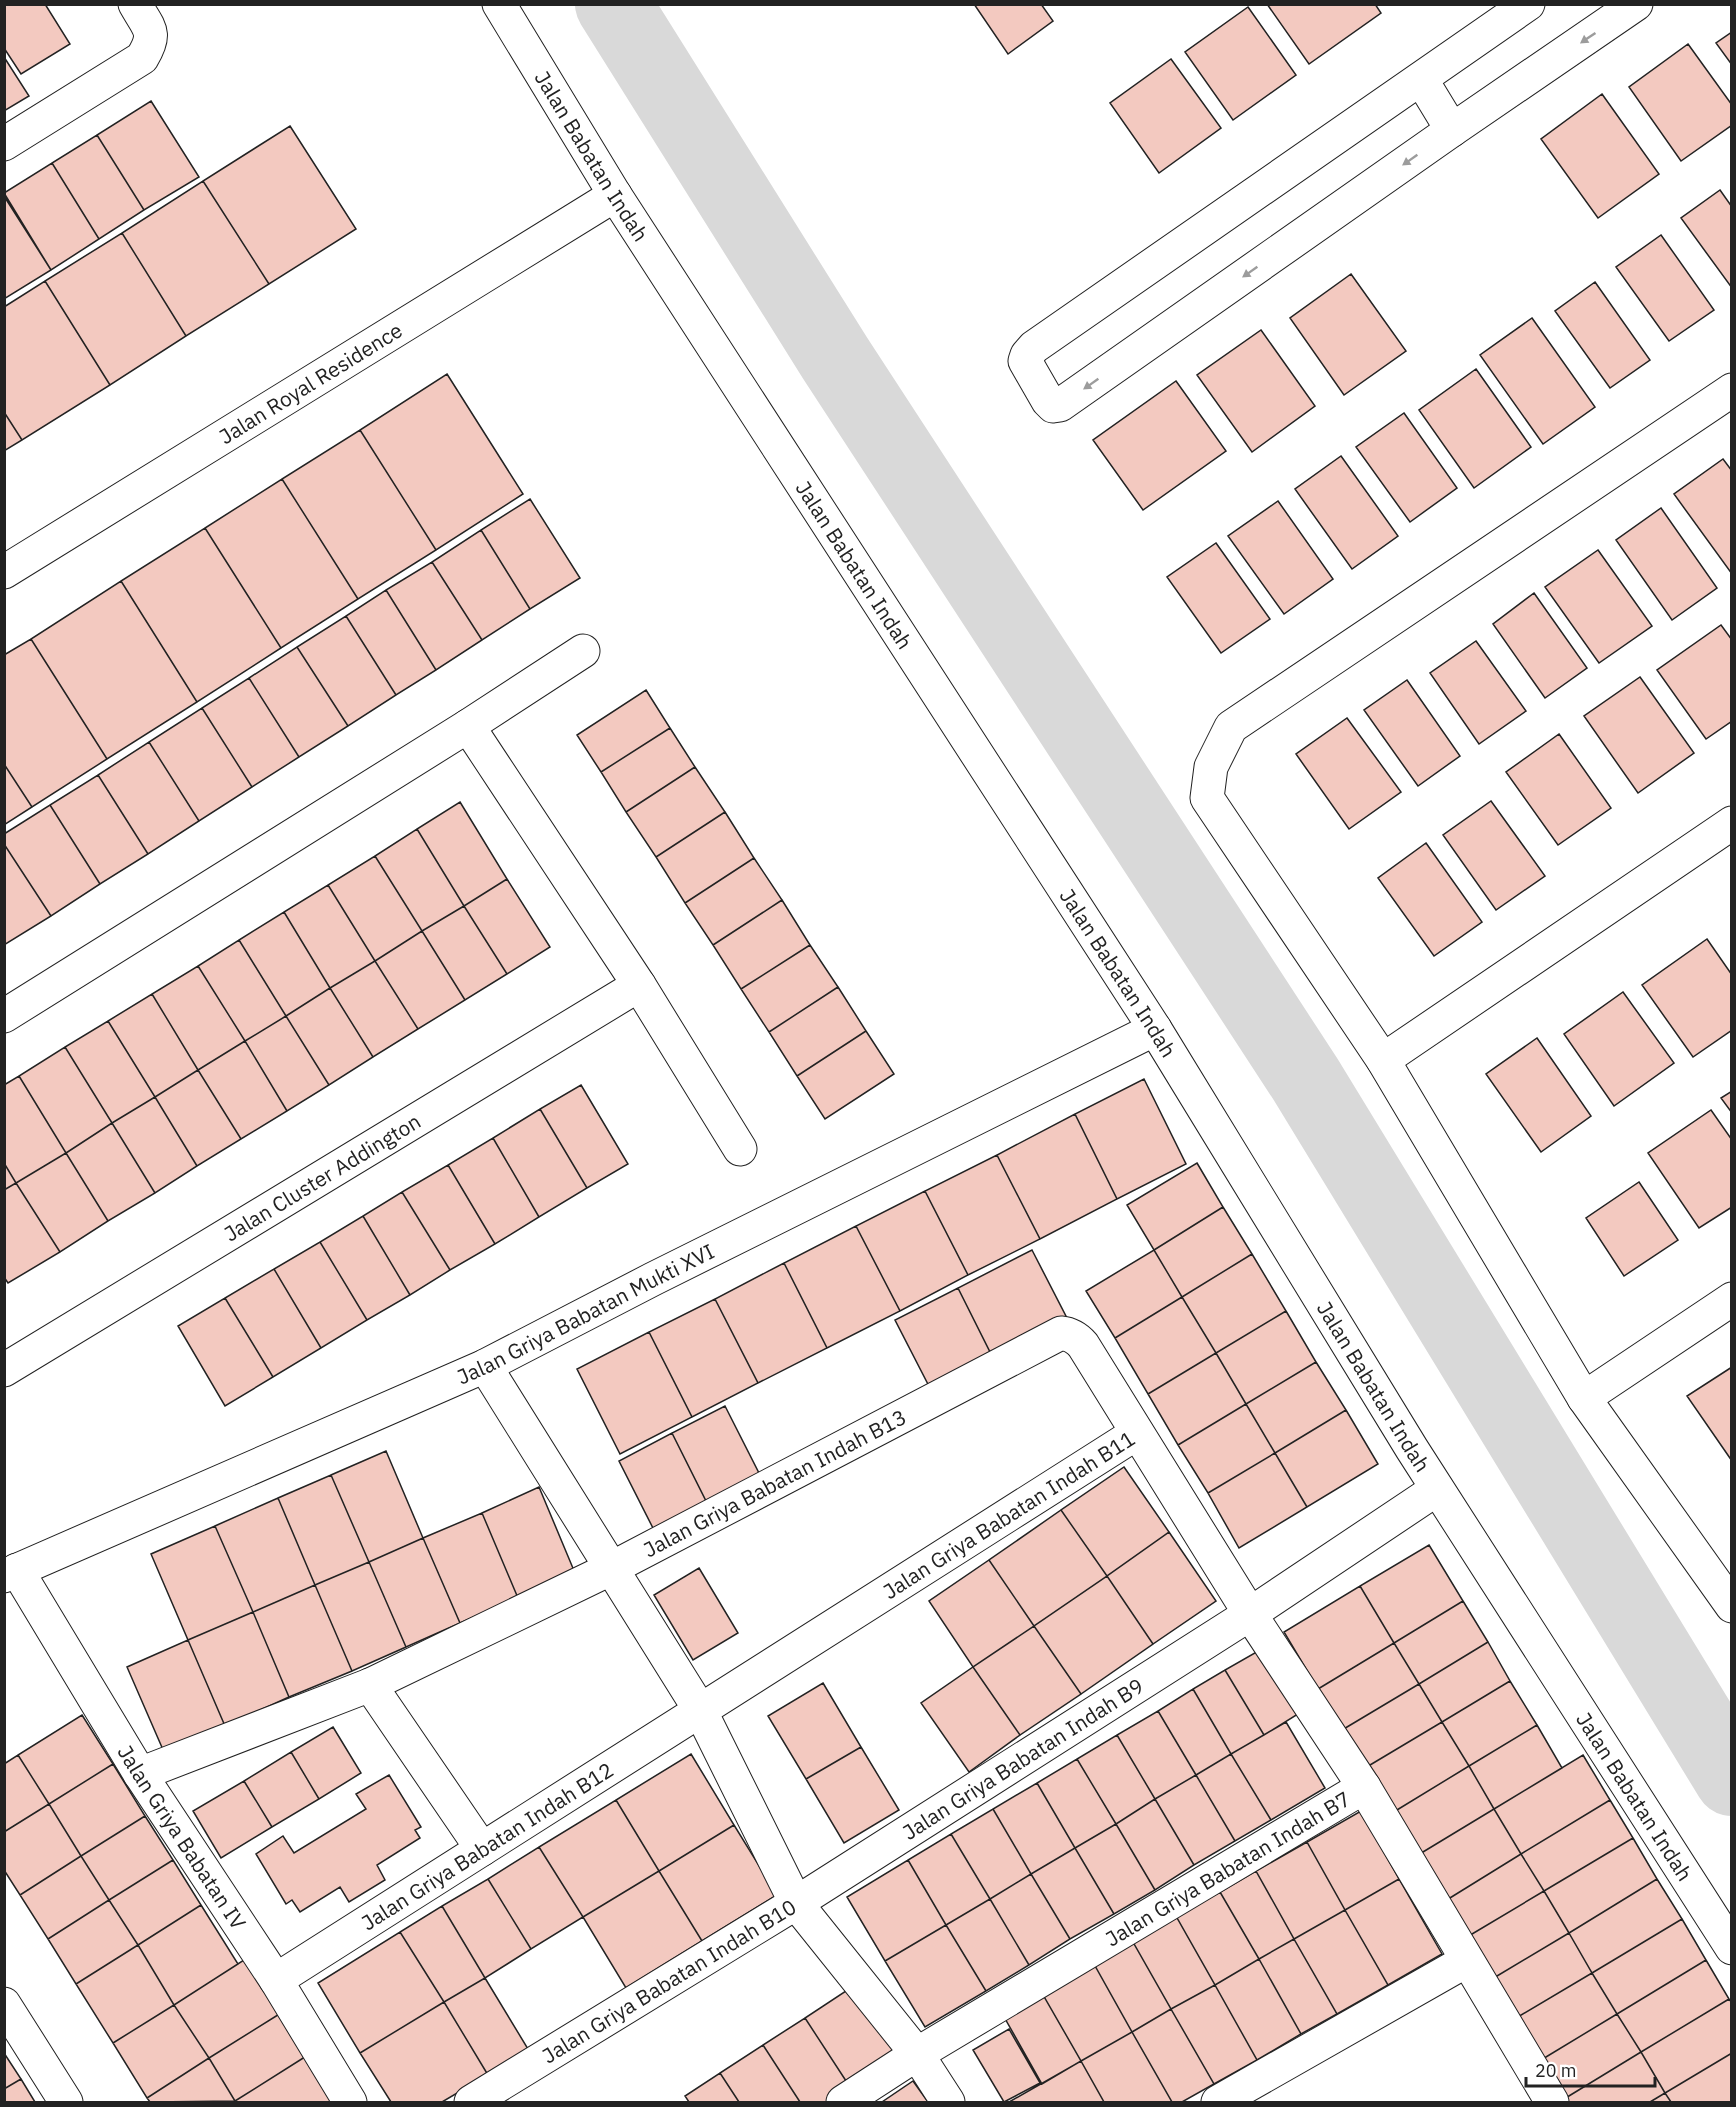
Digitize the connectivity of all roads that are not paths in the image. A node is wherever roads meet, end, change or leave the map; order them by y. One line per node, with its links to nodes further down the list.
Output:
1 (135, 4): 7 (street)
2 (499, 4): 8 (street, Jalan Babatan Indah)
3 (1636, 4): 6 (street, one-way to 6)
4 (1521, 6): 5 (street)
5 (1421, 79): 6 (street); 6 (street, one-way to 5)
6 (1452, 130)
7 (4, 144)
8 (615, 195): 10 (street, Jalan Royal Residence); 16 (street, Jalan Babatan Indah)
9 (1731, 390): 17 (street)
10 (4, 572)
11 (583, 651): 12 (street)
12 (468, 726): 14 (street); 15 (street)
13 (1731, 823): 17 (street)
14 (639, 985): 18 (street); 21 (street, Jalan Cluster Addington)
15 (4, 1016)
16 (1155, 1029): 20 (street, Jalan Griya Babatan Mukti XVI); 24 (street, Jalan Babatan Indah)
17 (1383, 1060): 22 (street)
18 (740, 1149)
19 (1731, 1299): 22 (street)
20 (484, 1366): 25 (street); 26 (street, Jalan Griya Babatan Mukti XVI)
21 (4, 1370)
22 (1584, 1398): 27 (street)
23 (1137, 1433): 25 (street, Jalan Griya Babatan Indah B13); 28 (street, Jalan Griya Babatan Indah B11); 30 (street, Jalan Griya Babatan Indah B11)
24 (1437, 1489): 28 (street, Jalan Griya Babatan Indah B9); 35 (street, Jalan Babatan Indah)
25 (610, 1569): 29 (street, Jalan Griya Babatan Indah B13); 30 (street)
26 (10, 1573): 31 (street, Jalan Griya Babatan IV)
27 (1731, 1606)
28 (1250, 1614): 32 (street); 34 (street, Jalan Griya Babatan Indah B9)
29 (370, 1685): 31 (street, Jalan Griya Babatan Indah B13); 33 (street)
30 (700, 1710): 33 (street, Jalan Griya Babatan Indah B12); 34 (street)
31 (140, 1774): 37 (street, Jalan Griya Babatan IV)
32 (1364, 1787): 36 (street, Jalan Griya Babatan Indah B7); 39 (street, Jalan Griya Babatan Indah B7)
33 (482, 1849): 37 (street, Jalan Griya Babatan Indah B12)
34 (796, 1903): 39 (street, Jalan Griya Babatan Indah B10); 43 (street, Jalan Griya Babatan Indah B10)
35 (1731, 1947)
36 (1466, 1961): 40 (street, Jalan Griya Babatan Indah B7); 46 (street)
37 (276, 1980): 42 (street, Jalan Griya Babatan IV)
38 (4, 2004): 41 (street)
39 (917, 2054): 44 (street, Jalan Griya Babatan Indah B7); 45 (street, Jalan Griya Babatan Indah B10)
40 (1549, 2102)
41 (66, 2103)
42 (350, 2103)
43 (471, 2103)
44 (843, 2103)
45 (948, 2103)
46 (1218, 2103)

